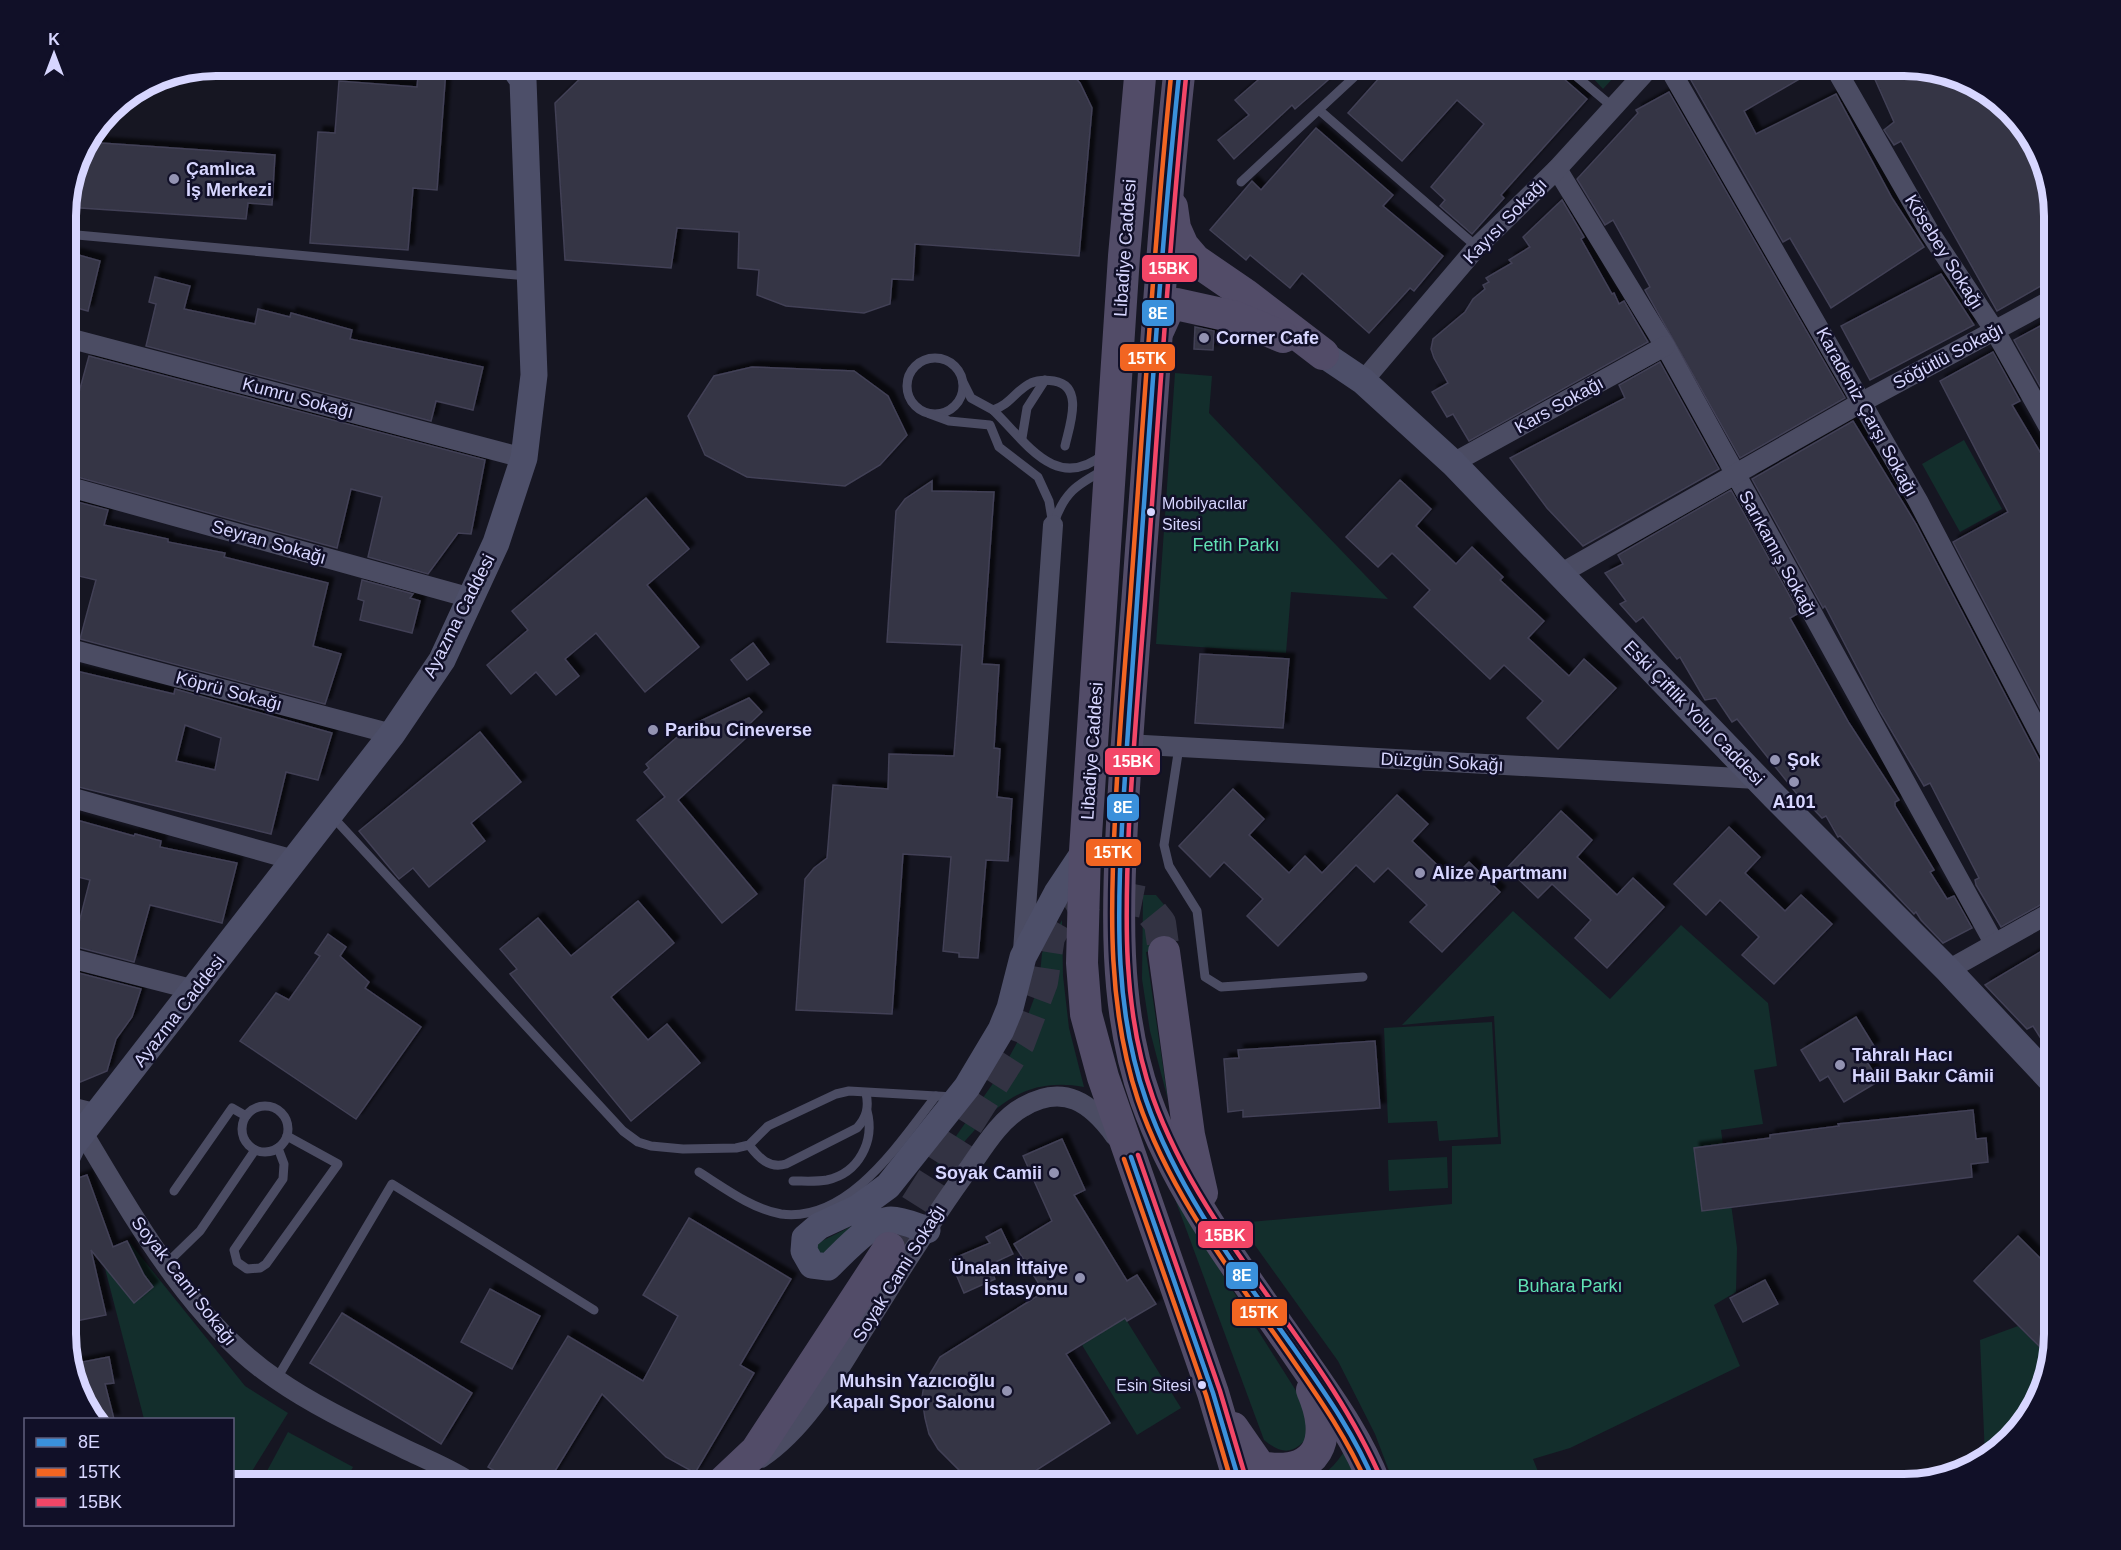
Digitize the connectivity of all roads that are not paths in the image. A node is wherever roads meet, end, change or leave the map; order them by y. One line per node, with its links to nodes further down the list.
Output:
1 (518, 76): 18 (street, Ayazma Caddesi)
2 (1125, 76): 10 (main road)
3 (1140, 76): 10 (main road, Libadiye Caddesi)
4 (1179, 76): 14 (main road, Libadiye Caddesi)
5 (1355, 76): 12 (lane)
6 (1576, 76): 11 (lane)
7 (1642, 76): 11 (street, Kayısı Sokağı)
8 (1674, 76): 29 (street, Karadeniz Çarşı Sokağı)
9 (1840, 76): 22 (street, Kösebey Sokağı)
10 (1136, 105): 19 (main road, Libadiye Caddesi)
11 (1614, 108): 13 (street, Kayısı Sokağı)
12 (1319, 110): 15 (lane); 17 (lane)
13 (1557, 169): 17 (street, Kayısı Sokağı); 24 (street, Sarıkamış Sokağı)
14 (1168, 174): 19 (main road, Libadiye Caddesi); 20 (main road)
15 (1241, 182)
16 (77, 235): 18 (lane)
17 (1477, 247): 27 (street, Kayısı Sokağı)
18 (531, 276): 36 (street, Ayazma Caddesi)
19 (1148, 290): 20 (main road); 25 (main road); 35 (main road, Libadiye Caddesi); 46 (main road, Libadiye Caddesi)
20 (1246, 295): 25 (main road)
21 (2044, 304): 22 (street, Söğütlü Sokağı)
22 (1995, 331): 29 (street, Söğütlü Sokağı); 32 (street, Kösebey Sokağı)
23 (77, 340): 36 (street, Kumru Sokağı)
24 (1665, 346): 37 (street, Kars Sokağı); 38 (street, Sarıkamış Sokağı)
25 (1323, 354): 27 (street, Eski Çiftlik Yolu Caddesi)
26 (1046, 380): 30 (lane); 33 (lane); 34 (lane)
27 (1364, 381): 37 (street, Eski Çiftlik Yolu Caddesi)
28 (963, 382): 30 (lane); 31 (lane); 31 (lane)
29 (1862, 402): 38 (street, Söğütlü Sokağı); 45 (street, Karadeniz Çarşı Sokağı)
30 (993, 410): 33 (lane)
31 (930, 414): 40 (lane)
32 (2044, 418)
33 (1022, 438): 35 (lane)
34 (1065, 446)
35 (1112, 456): 40 (lane); 51 (main road, Libadiye Caddesi)
36 (524, 458): 42 (street, Ayazma Caddesi)
37 (1453, 463): 41 (street, Eski Çiftlik Yolu Caddesi)
38 (1735, 475): 41 (street, Söğütlü Sokağı); 54 (street, Sarıkamış Sokağı)
39 (77, 489): 42 (street, Seyran Sokağı)
40 (1053, 525): 56 (street)
41 (1560, 574): 48 (street, Eski Çiftlik Yolu Caddesi)
42 (471, 598): 44 (street, Ayazma Caddesi)
43 (77, 651): 44 (street, Köprü Sokağı)
44 (392, 734): 50 (street, Ayazma Caddesi)
45 (2044, 742)
46 (1126, 744): 47 (street, Düzgün Sokağı); 76 (main road, Libadiye Caddesi)
47 (1179, 747): 48 (street, Düzgün Sokağı); 59 (lane)
48 (1757, 779): 58 (street, Eski Çiftlik Yolu Caddesi)
49 (77, 799): 52 (street)
50 (330, 813): 52 (street, Ayazma Caddesi); 68 (lane)
51 (1085, 851): 56 (street); 71 (main road, Libadiye Caddesi)
52 (294, 860): 60 (street, Ayazma Caddesi)
53 (2044, 916): 54 (street)
54 (1994, 943): 58 (street)
55 (1164, 952): 76 (main road)
56 (1023, 957): 63 (street)
57 (77, 960): 60 (street)
58 (1948, 970): 61 (street, Eski Çiftlik Yolu Caddesi)
59 (1364, 977)
60 (195, 990): 67 (street, Ayazma Caddesi)
61 (2044, 1072)
62 (866, 1092): 63 (lane); 64 (lane); 68 (lane)
63 (947, 1097): 72 (lane); 75 (street)
64 (867, 1110): 68 (lane); 73 (lane)
65 (246, 1116): 66 (lane); 70 (lane); 74 (lane)
66 (287, 1136): 69 (lane); 69 (lane)
67 (77, 1140): 78 (street, Soyak Cami Sokağı)
68 (749, 1145)
69 (278, 1148): 70 (lane)
70 (255, 1150): 78 (lane)
71 (1134, 1164): 75 (street, Soyak Cami Sokağı); 82 (main road, Libadiye Caddesi)
72 (699, 1172)
73 (793, 1181)
74 (174, 1191)
75 (927, 1230): 85 (street, Soyak Cami Sokağı)
76 (1214, 1231): 80 (main road, Libadiye Caddesi)
77 (889, 1248): 84 (main road)
78 (166, 1264): 81 (street, Soyak Cami Sokağı)
79 (594, 1310): 81 (lane)
80 (1293, 1347): 82 (main road); 87 (main road, Libadiye Caddesi)
81 (276, 1380): 83 (street, Soyak Cami Sokağı)
82 (1213, 1393): 86 (main road, Libadiye Caddesi)
83 (453, 1474)
84 (732, 1474)
85 (736, 1474)
86 (1237, 1474)
87 (1371, 1474)

